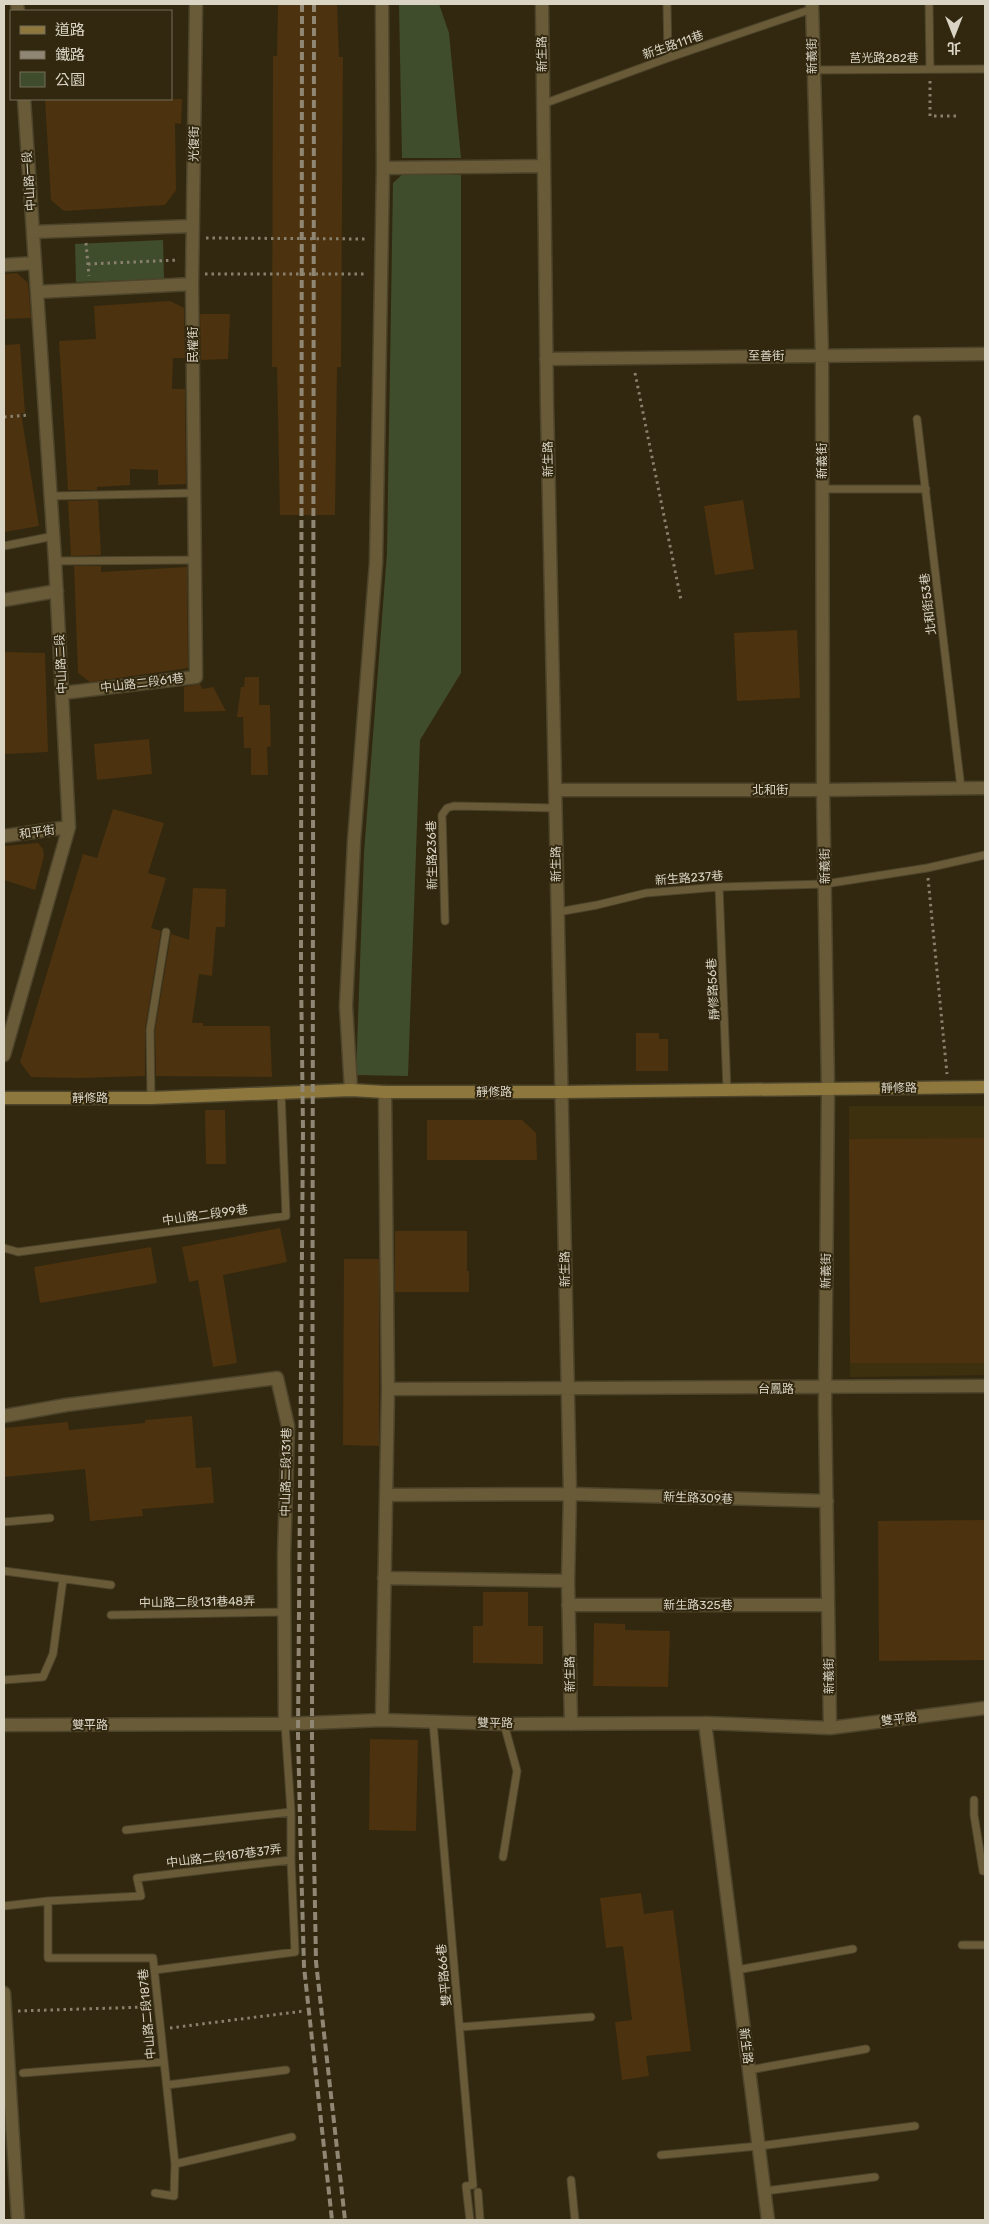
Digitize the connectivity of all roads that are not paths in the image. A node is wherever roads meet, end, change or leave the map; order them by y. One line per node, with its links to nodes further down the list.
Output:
1 (196, 4): 16 (street, 光復街)
2 (382, 4): 14 (street)
3 (542, 4): 12 (street, 新生路)
4 (667, 4): 7 (lane)
5 (929, 4): 8 (lane)
6 (812, 6): 7 (lane, 新生路111巷); 10 (street, 新義街)
7 (668, 58): 12 (lane, 新生路111巷)
8 (930, 69): 9 (lane, 莒光路282巷); 10 (lane, 莒光路282巷)
9 (985, 69)
10 (812, 70): 22 (street, 新義街)
11 (24, 100): 15 (street, 中山路一段)
12 (543, 104): 13 (street, 新生路)
13 (544, 166): 14 (street); 23 (street, 新生路)
14 (383, 168): 52 (street)
15 (33, 232): 16 (street); 17 (street, 中山路一段)
16 (193, 232): 19 (street, 光復街)
17 (35, 263): 18 (street); 20 (street, 中山路二段)
18 (4, 265)
19 (192, 279): 20 (street); 27 (street, 民權街)
20 (37, 292): 28 (street, 中山路二段)
21 (985, 354): 22 (street, 至善街)
22 (822, 356): 23 (street, 至善街); 25 (street, 新義街)
23 (546, 359): 38 (street, 新生路)
24 (917, 419): 26 (lane, 北和街53巷)
25 (823, 489): 26 (lane); 39 (street, 新義街)
26 (926, 489): 36 (lane, 北和街53巷)
27 (194, 493): 28 (lane); 31 (street, 民權街)
28 (51, 496): 29 (street, 中山路二段)
29 (54, 536): 30 (lane); 32 (street, 中山路二段)
30 (4, 546)
31 (195, 560): 32 (lane); 35 (street, 中山路二段61巷)
32 (55, 562): 33 (street, 中山路二段)
33 (57, 591): 34 (street); 35 (street, 中山路二段)
34 (4, 600)
35 (63, 693): 41 (street, 中山路二段)
36 (962, 788): 37 (street, 北和街); 39 (street, 北和街)
37 (985, 788)
38 (556, 790): 39 (street, 北和街); 40 (street, 新生路)
39 (823, 790): 44 (street, 新義街)
40 (555, 808): 46 (street, 新生路); 47 (lane, 新生路236巷)
41 (69, 827): 42 (street, 和平街); 49 (street, 中山路二段)
42 (4, 836)
43 (985, 855): 44 (lane, 新生路237巷)
44 (825, 884): 45 (lane, 新生路237巷); 51 (street, 新義街)
45 (719, 887): 46 (lane, 新生路237巷); 53 (lane, 靜修路56巷)
46 (558, 912): 56 (street, 新生路)
47 (445, 921)
48 (166, 932): 58 (lane)
49 (4, 1055)
50 (985, 1087): 51 (street, 靜修路)
51 (828, 1089): 53 (street, 靜修路); 61 (street, 新義街)
52 (350, 1090): 54 (street, 靜修路); 55 (street, 靜修路)
53 (727, 1090): 56 (street, 靜修路)
54 (281, 1092): 58 (street, 靜修路); 59 (lane, 中山路二段99巷)
55 (385, 1092): 56 (street, 靜修路); 62 (street)
56 (561, 1092): 63 (street, 新生路)
57 (4, 1098): 58 (street, 靜修路)
58 (151, 1098)
59 (4, 1248)
60 (985, 1386): 61 (street, 台鳳路)
61 (825, 1388): 63 (street, 台鳳路); 67 (street, 新義街)
62 (388, 1390): 63 (street, 台鳳路); 66 (street)
63 (567, 1390): 65 (street, 新生路)
64 (4, 1416): 77 (street, 中山路二段131巷)
65 (570, 1494): 66 (street, 新生路309巷); 67 (street, 新生路309巷); 73 (street, 新生路)
66 (386, 1495): 71 (street)
67 (826, 1501): 76 (street, 新義街)
68 (50, 1518): 69 (lane)
69 (4, 1522)
70 (4, 1572): 72 (lane)
71 (384, 1578): 73 (street); 81 (street)
72 (63, 1579): 74 (lane); 79 (lane)
73 (568, 1581): 75 (street, 新生路)
74 (111, 1585)
75 (568, 1605): 76 (street, 新生路325巷); 85 (street, 新生路)
76 (828, 1605): 88 (street, 新義街)
77 (284, 1612): 78 (lane, 中山路二段131巷48弄); 83 (street, 中山路二段131巷)
78 (111, 1615)
79 (4, 1680)
80 (985, 1708): 88 (street, 雙平路)
81 (382, 1720): 82 (street, 雙平路); 83 (street, 雙平路)
82 (433, 1722): 84 (street, 雙平路); 105 (lane, 雙平路66巷)
83 (285, 1724): 87 (street, 雙平路); 90 (lane)
84 (504, 1724): 85 (street, 雙平路); 92 (lane)
85 (571, 1724): 86 (street, 雙平路)
86 (704, 1724): 88 (street, 雙平路); 101 (street, 新生路)
87 (4, 1725)
88 (830, 1728)
89 (974, 1800): 94 (lane)
90 (290, 1812): 91 (lane); 93 (lane)
91 (126, 1830)
92 (503, 1857)
93 (290, 1860): 95 (lane, 中山路二段187巷37弄); 100 (lane, 中山路二段187巷37弄)
94 (985, 1871)
95 (48, 1902): 96 (lane); 100 (lane, 中山路二段187巷)
96 (4, 1906)
97 (962, 1945): 98 (lane)
98 (985, 1945)
99 (853, 1949): 101 (lane)
100 (155, 1970): 107 (lane, 中山路二段187巷)
101 (737, 1970): 109 (street, 新生路)
102 (4, 1993): 103 (street)
103 (4, 2011): 122 (street)
104 (591, 2016): 105 (lane)
105 (460, 2026): 123 (lane, 雙平路66巷)
106 (866, 2049): 109 (lane)
107 (163, 2062): 110 (lane); 111 (lane, 中山路二段187巷)
108 (286, 2070): 111 (lane)
109 (749, 2070): 114 (street, 新生路)
110 (23, 2073)
111 (167, 2085): 116 (lane, 中山路二段187巷)
112 (915, 2126): 114 (lane)
113 (292, 2137): 116 (lane)
114 (759, 2146): 115 (lane); 119 (street, 新生路)
115 (661, 2155)
116 (175, 2164): 121 (lane, 中山路二段187巷)
117 (875, 2177): 119 (lane)
118 (571, 2180): 125 (lane)
119 (765, 2191): 126 (street, 新生路)
120 (478, 2192): 124 (lane)
121 (155, 2193)
122 (18, 2220)
123 (470, 2220)
124 (480, 2220)
125 (575, 2220)
126 (768, 2220)

